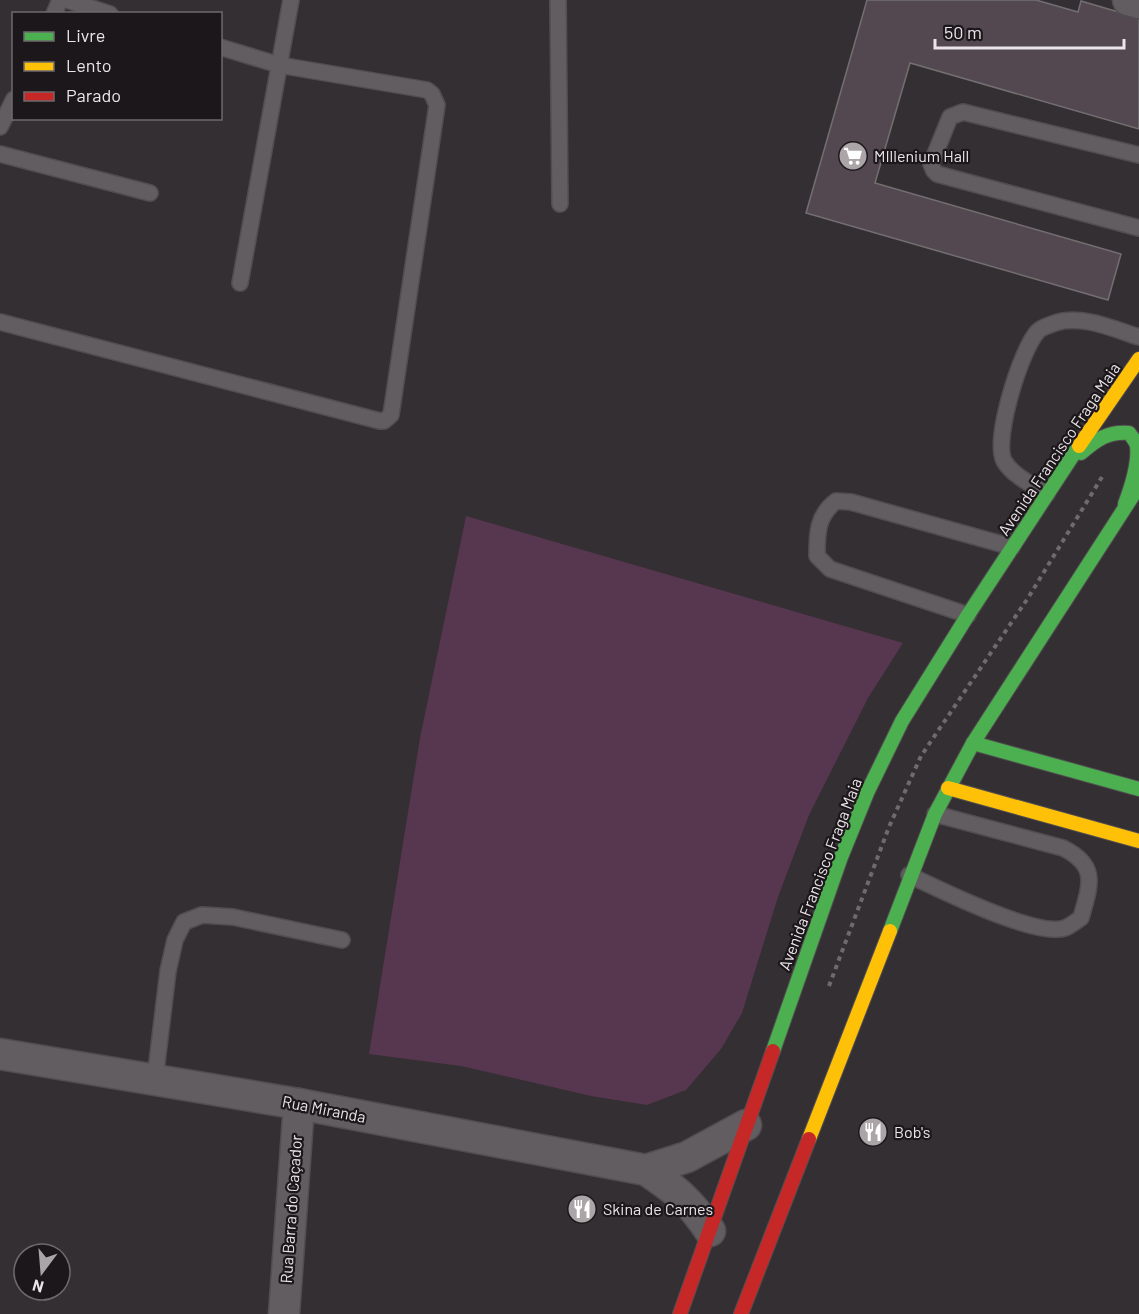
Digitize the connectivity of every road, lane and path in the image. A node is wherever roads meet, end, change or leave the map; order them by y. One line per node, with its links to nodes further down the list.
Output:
1 (67, 0): 6 (lane)
2 (291, 0): 8 (lane)
3 (558, 0): 14 (lane)
4 (1128, 0): 5 (street)
5 (1139, 3)
6 (105, 12)
7 (222, 48): 8 (lane)
8 (279, 65): 16 (lane); 17 (lane)
9 (12, 103): 10 (lane)
10 (0, 127)
11 (0, 154): 13 (lane)
12 (1139, 155): 15 (lane)
13 (150, 193)
14 (560, 204)
15 (1139, 228)
16 (240, 283)
17 (0, 322)
18 (1139, 337): 24 (lane)
19 (1139, 359): 20 (main road, Avenida Francisco Fraga Maia)
20 (1126, 378): 21 (main road); 22 (main road, Avenida Francisco Fraga Maia)
21 (1139, 425)
22 (1064, 468): 24 (main road, Avenida Francisco Fraga Maia); 25 (main road)
23 (1139, 486): 25 (main road)
24 (1047, 494): 26 (main road, Avenida Francisco Fraga Maia)
25 (1122, 512): 28 (main road)
26 (1012, 547): 27 (main road, Avenida Francisco Fraga Maia); 27 (lane)
27 (968, 615): 38 (main road, Avenida Francisco Fraga Maia)
28 (973, 743): 29 (main road); 30 (main road)
29 (948, 788): 31 (main road); 32 (main road)
30 (1139, 789)
31 (935, 814): 33 (main road); 33 (lane)
32 (1139, 841)
33 (909, 875): 43 (main road)
34 (342, 940): 36 (lane)
35 (0, 1054): 36 (street, Rua Miranda)
36 (155, 1079): 37 (street, Rua Miranda)
37 (299, 1104): 39 (street, Rua Miranda); 41 (street, Rua Barra do Caçador)
38 (746, 1125): 39 (street, Rua Miranda); 40 (main road, Avenida Francisco Fraga Maia)
39 (646, 1170): 40 (street, Rua Miranda)
40 (710, 1231): 42 (main road, Avenida Francisco Fraga Maia)
41 (284, 1314)
42 (680, 1314)
43 (741, 1314)

